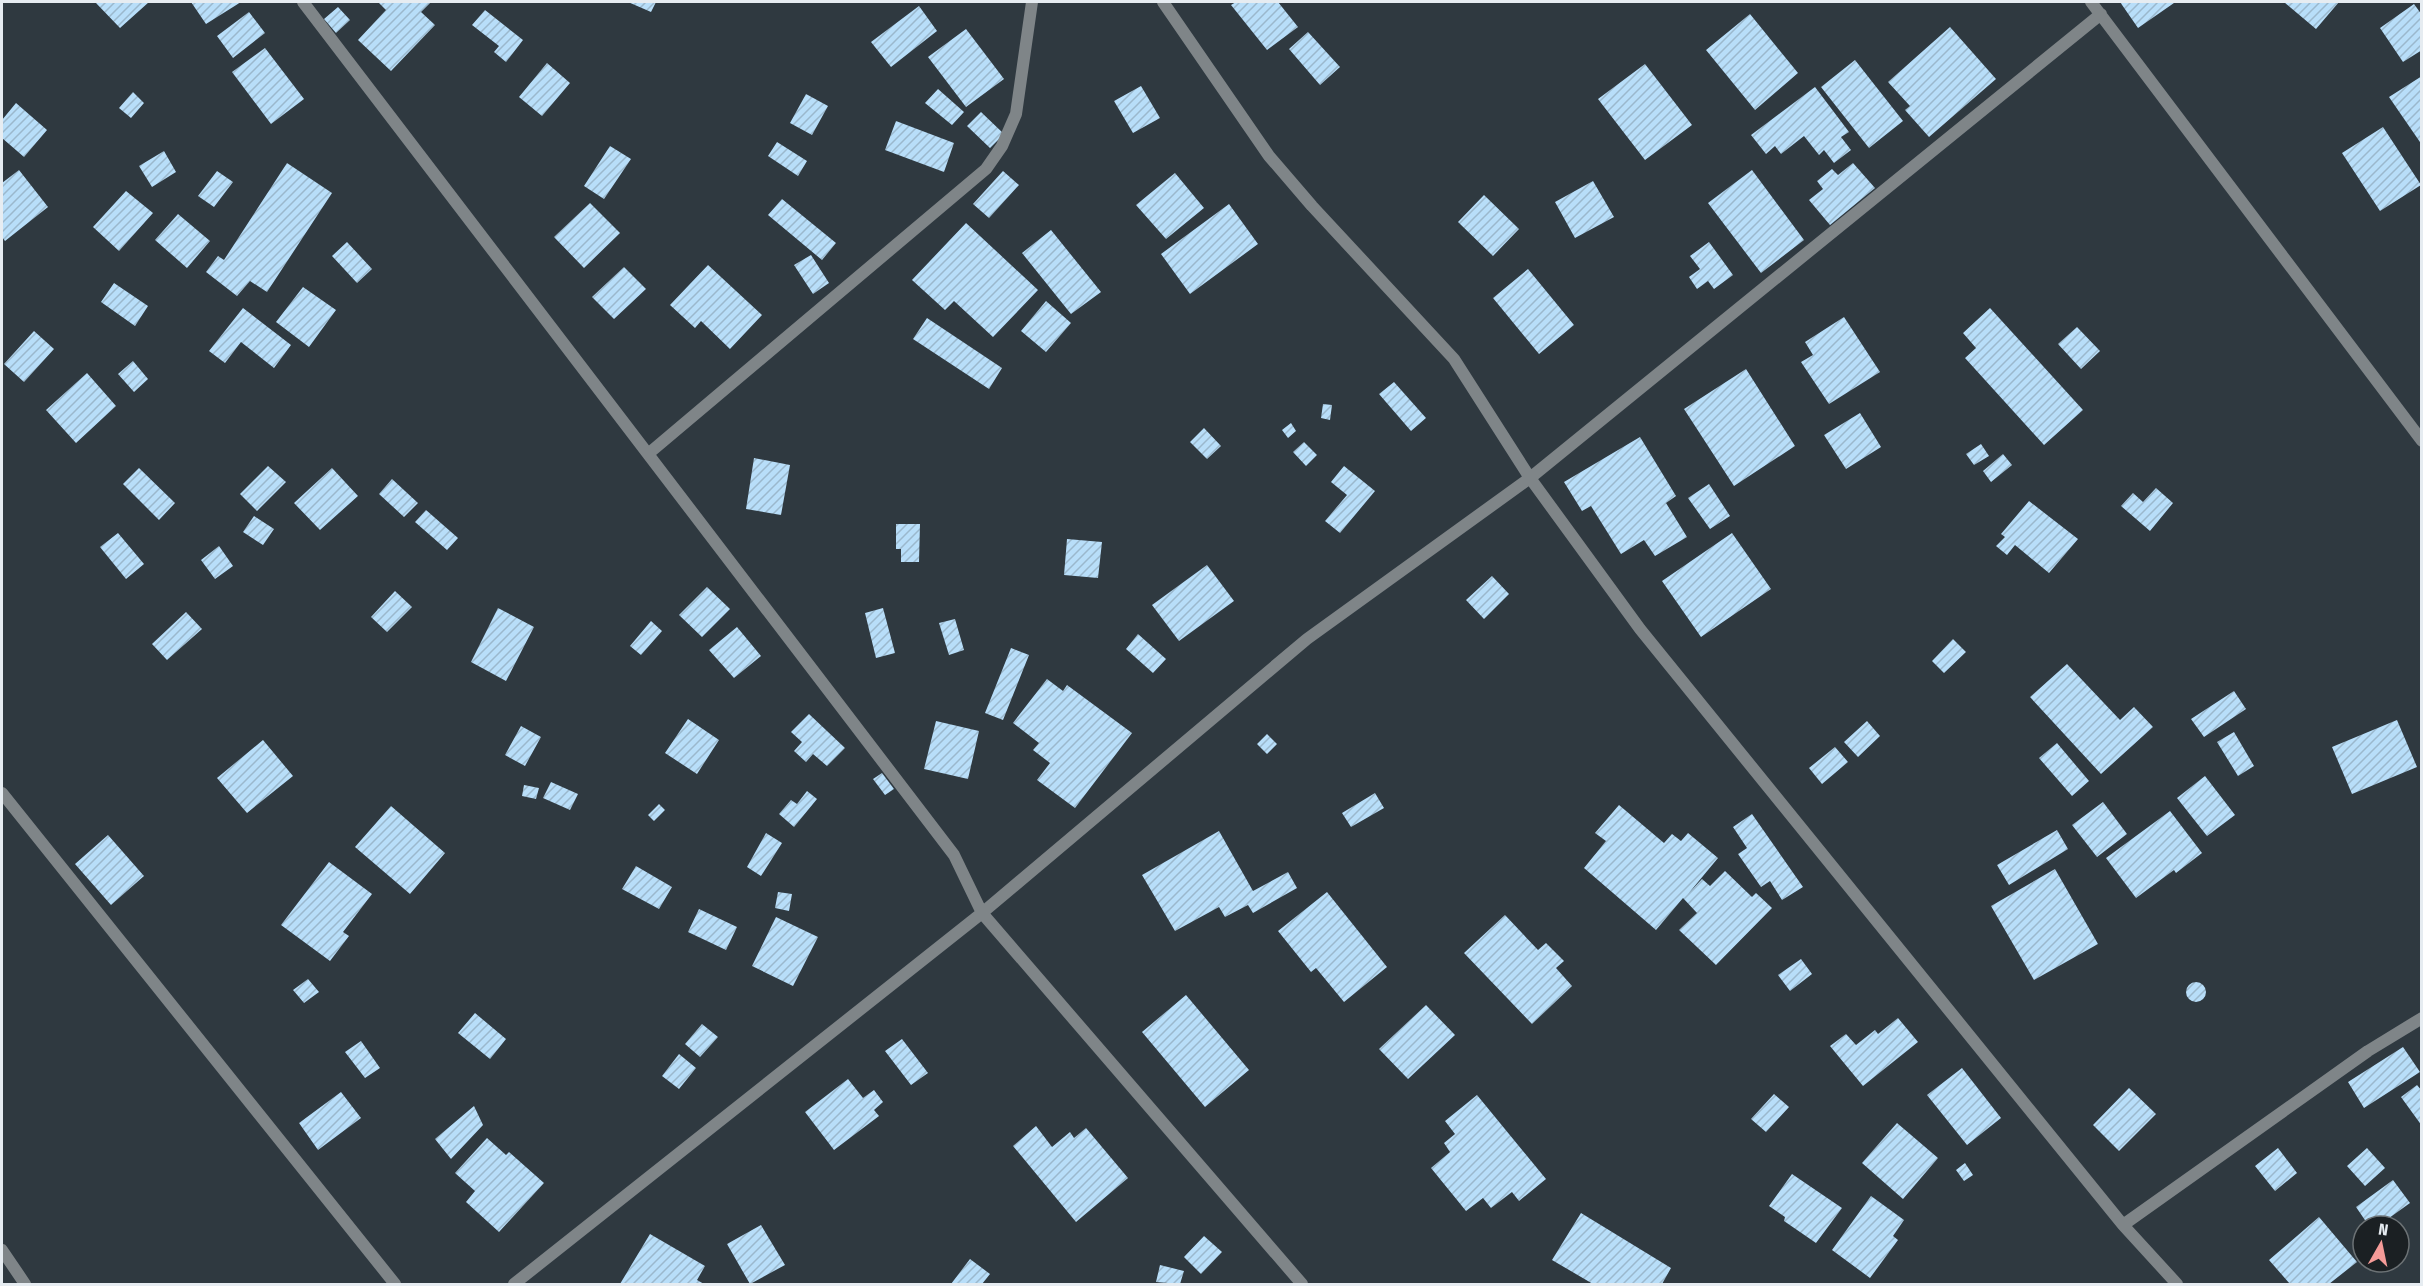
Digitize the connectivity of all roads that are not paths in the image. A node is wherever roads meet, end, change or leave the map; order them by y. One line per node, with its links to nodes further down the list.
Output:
1 (303, 2): 7 (street)
2 (1032, 2): 7 (street)
3 (1163, 2): 8 (street)
4 (2091, 2): 5 (street)
5 (2101, 14): 6 (street); 8 (street)
6 (2421, 441)
7 (648, 454): 10 (street)
8 (1530, 478): 10 (street); 12 (street)
9 (2, 793): 15 (street)
10 (982, 913): 16 (street); 17 (street)
11 (2421, 1018): 12 (street)
12 (2123, 1225): 18 (street)
13 (2, 1250): 14 (street)
14 (25, 1284)
15 (395, 1284)
16 (514, 1284)
17 (1302, 1284)
18 (2177, 1284)

